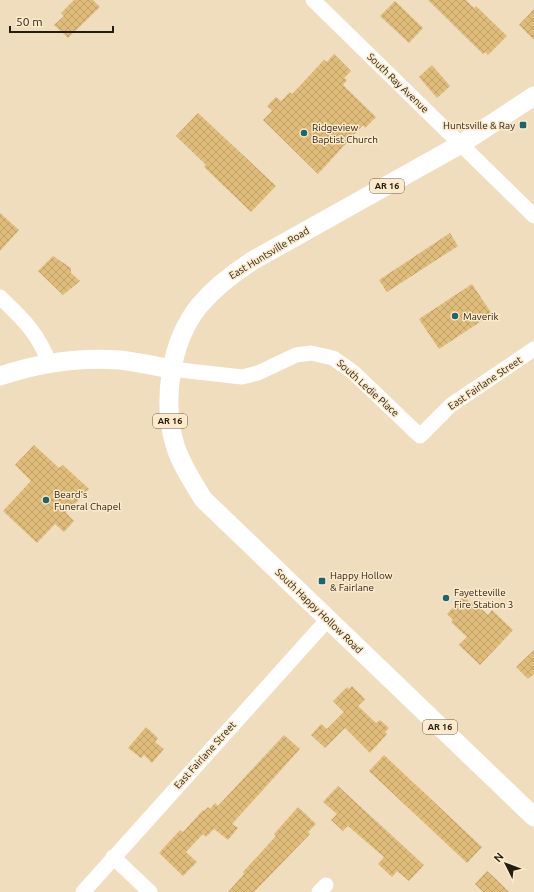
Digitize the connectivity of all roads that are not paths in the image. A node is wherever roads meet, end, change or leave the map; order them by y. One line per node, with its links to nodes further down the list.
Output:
1 (313, 0): 3 (street, South Ray Avenue)
2 (534, 96): 3 (main road, East Huntsville Road / AR 16)
3 (461, 144): 4 (street, South Ray Avenue); 8 (main road, East Huntsville Road / AR 16)
4 (534, 216)
5 (0, 297): 7 (street)
6 (534, 349): 10 (street, East Fairlane Street)
7 (49, 363): 8 (main road); 9 (main road)
8 (171, 369): 10 (street, South Ledie Place); 11 (main road, South Happy Hollow Road / AR 16)
9 (0, 376)
10 (420, 436)
11 (328, 619): 12 (main road, South Happy Hollow Road / AR 16); 13 (street, East Fairlane Street)
12 (534, 817)
13 (113, 857): 14 (street, East Fairlane Street); 15 (street)
14 (83, 892)
15 (150, 892)

